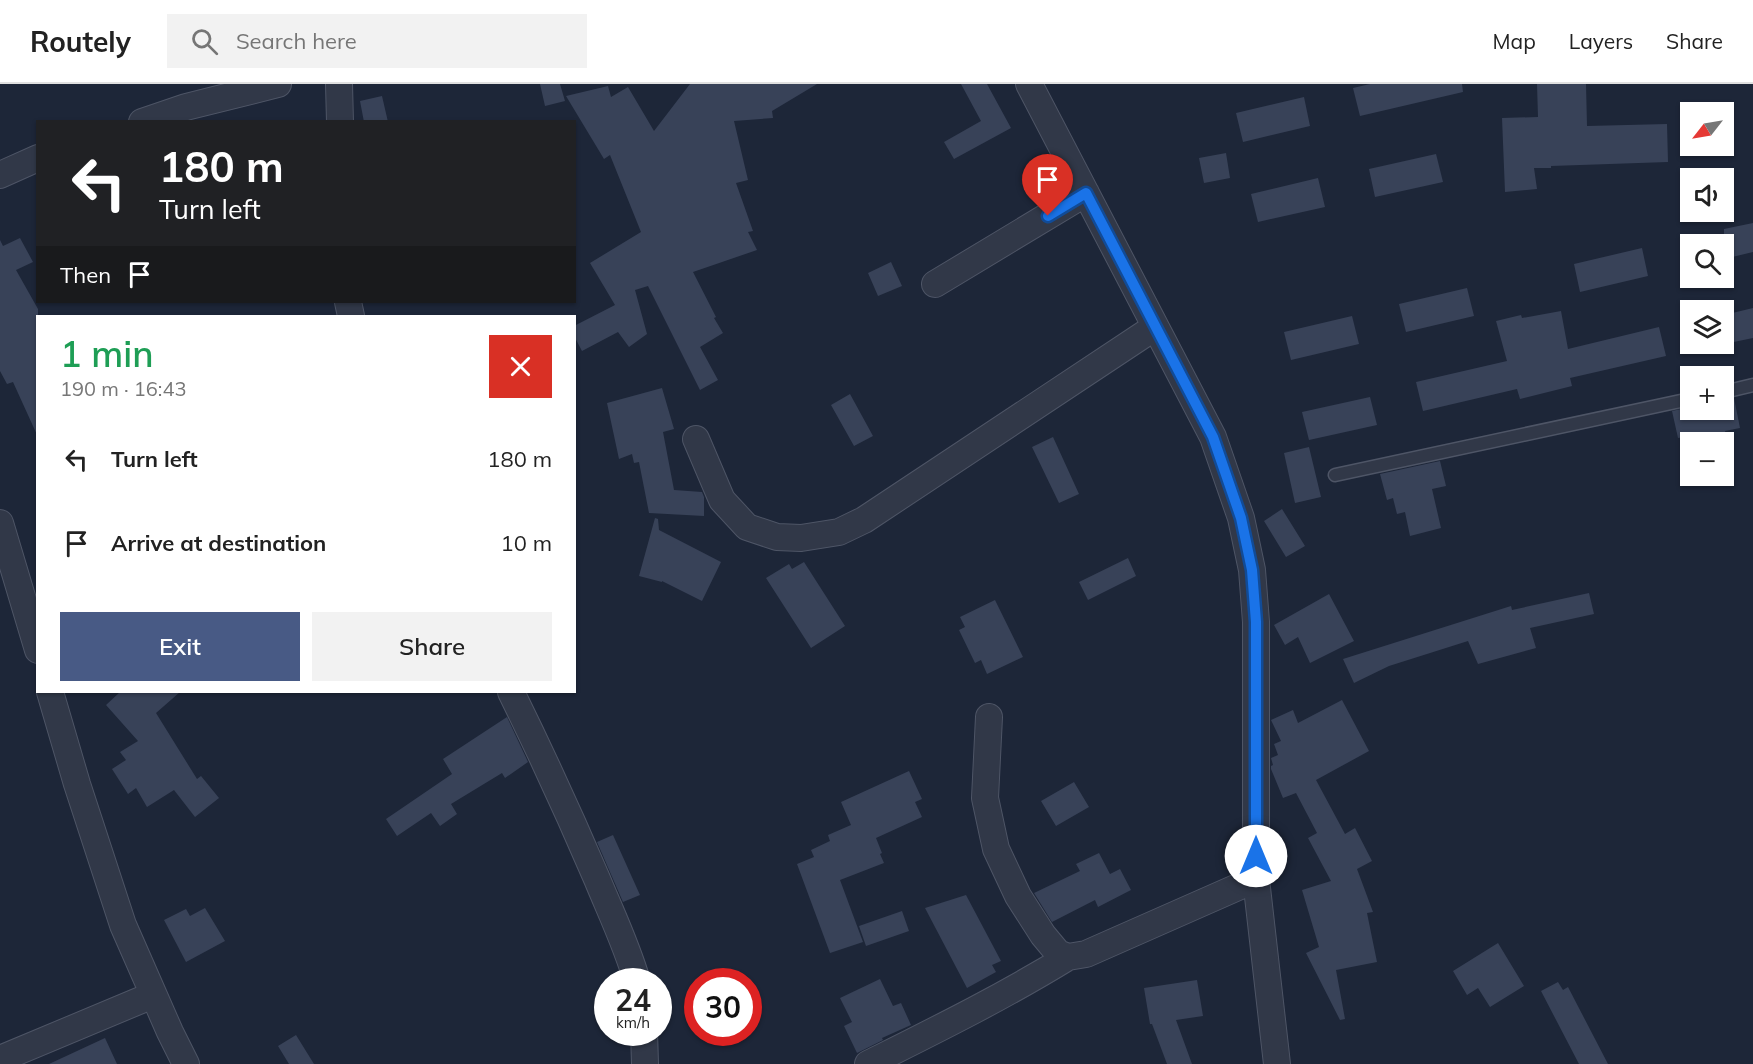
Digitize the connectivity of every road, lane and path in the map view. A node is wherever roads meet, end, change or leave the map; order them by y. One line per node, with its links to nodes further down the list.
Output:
1 (278, 84): 4 (street)
2 (339, 84): 5 (street)
3 (1029, 84): 8 (street)
4 (148, 120)
5 (340, 120)
6 (36, 159): 7 (street)
7 (0, 175)
8 (1086, 193): 9 (street); 10 (street)
9 (935, 284)
10 (1155, 327): 14 (street); 21 (street)
11 (1753, 385): 12 (lane)
12 (1734, 390)
13 (1680, 401): 15 (lane)
14 (696, 439)
15 (1335, 475)
16 (0, 523): 17 (street)
17 (36, 643)
18 (50, 693): 24 (street)
19 (511, 693): 23 (street)
20 (989, 717): 22 (street)
21 (1256, 879): 22 (street); 30 (street)
22 (1068, 957): 29 (street)
23 (633, 968)
24 (153, 994): 26 (street); 27 (street)
25 (644, 1046): 28 (street)
26 (0, 1059)
27 (186, 1064)
28 (645, 1064)
29 (868, 1064)
30 (1277, 1064)

